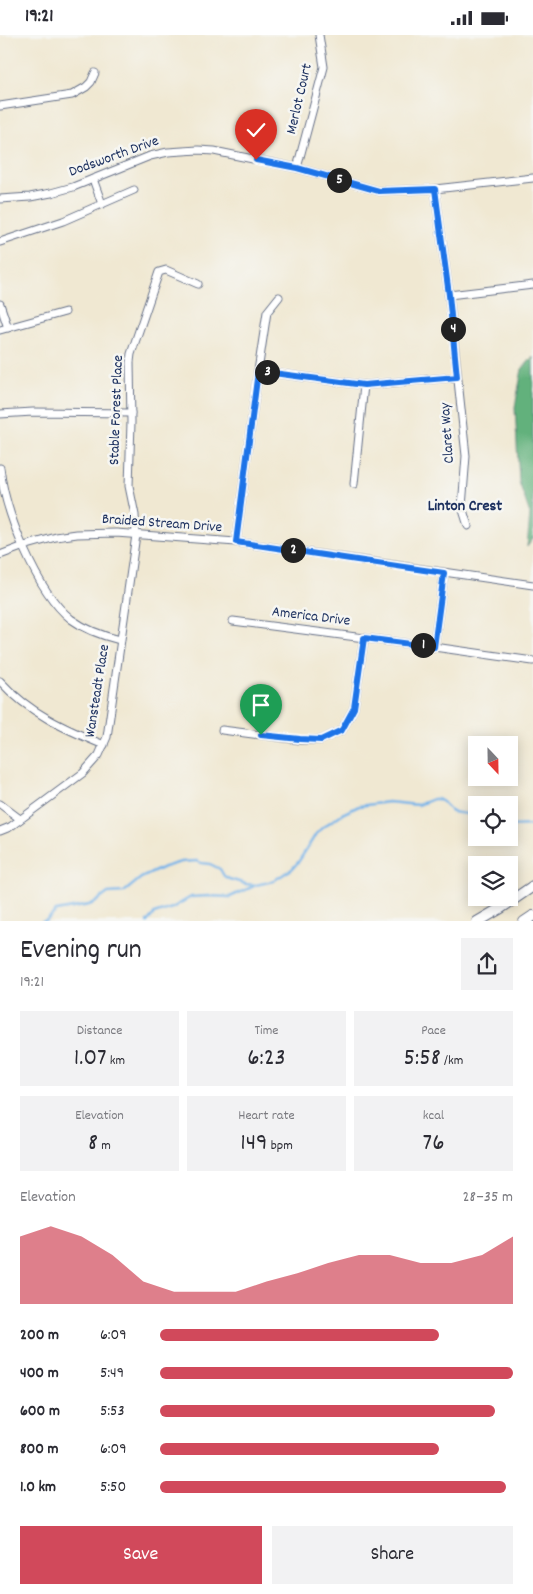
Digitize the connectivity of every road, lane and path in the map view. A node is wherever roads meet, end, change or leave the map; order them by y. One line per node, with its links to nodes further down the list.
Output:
1 (319, 35): 4 (street, Merlot Court)
2 (95, 73): 3 (street)
3 (0, 106)
4 (297, 168): 6 (street, Dodsworth Drive); 7 (street, Dodsworth Drive)
5 (533, 178): 7 (street, Dodsworth Drive)
6 (93, 179): 9 (street, Dodsworth Drive); 10 (street)
7 (435, 189): 14 (street, Claret Way)
8 (134, 190): 10 (street)
9 (0, 199)
10 (102, 204): 11 (street)
11 (0, 242)
12 (198, 284): 22 (street, Stable Forest Place)
13 (533, 285): 14 (street)
14 (449, 295): 20 (street, Claret Way)
15 (279, 297): 19 (street)
16 (0, 304): 18 (street)
17 (65, 312): 18 (street)
18 (4, 329)
19 (258, 371): 21 (street); 28 (street)
20 (457, 377): 21 (street); 26 (street, Claret Way)
21 (364, 385): 25 (street)
22 (131, 413): 23 (street); 27 (street, Stable Forest Place)
23 (0, 414)
24 (0, 468): 29 (street)
25 (354, 484)
26 (468, 526)
27 (136, 535): 28 (street, Braided Stream Drive); 29 (street, Braided Stream Drive); 35 (street, Wansteadt Place)
28 (236, 542): 31 (street, Braided Stream Drive)
29 (24, 546): 30 (street, Braided Stream Drive); 35 (street)
30 (0, 555)
31 (444, 573): 32 (street, Braided Stream Drive); 36 (street)
32 (533, 585)
33 (233, 621): 34 (street, America Drive)
34 (364, 638): 36 (street, America Drive); 39 (street)
35 (120, 640): 40 (street, Wansteadt Place)
36 (434, 647): 37 (street, America Drive)
37 (533, 661)
38 (0, 681): 40 (street)
39 (222, 730)
40 (104, 745): 42 (street, Wansteadt Place)
41 (0, 804): 42 (street)
42 (20, 819): 43 (street, Wansteadt Place)
43 (0, 831)
44 (533, 886): 46 (main road)
45 (533, 916): 47 (main road)
46 (477, 921)
47 (524, 921)

